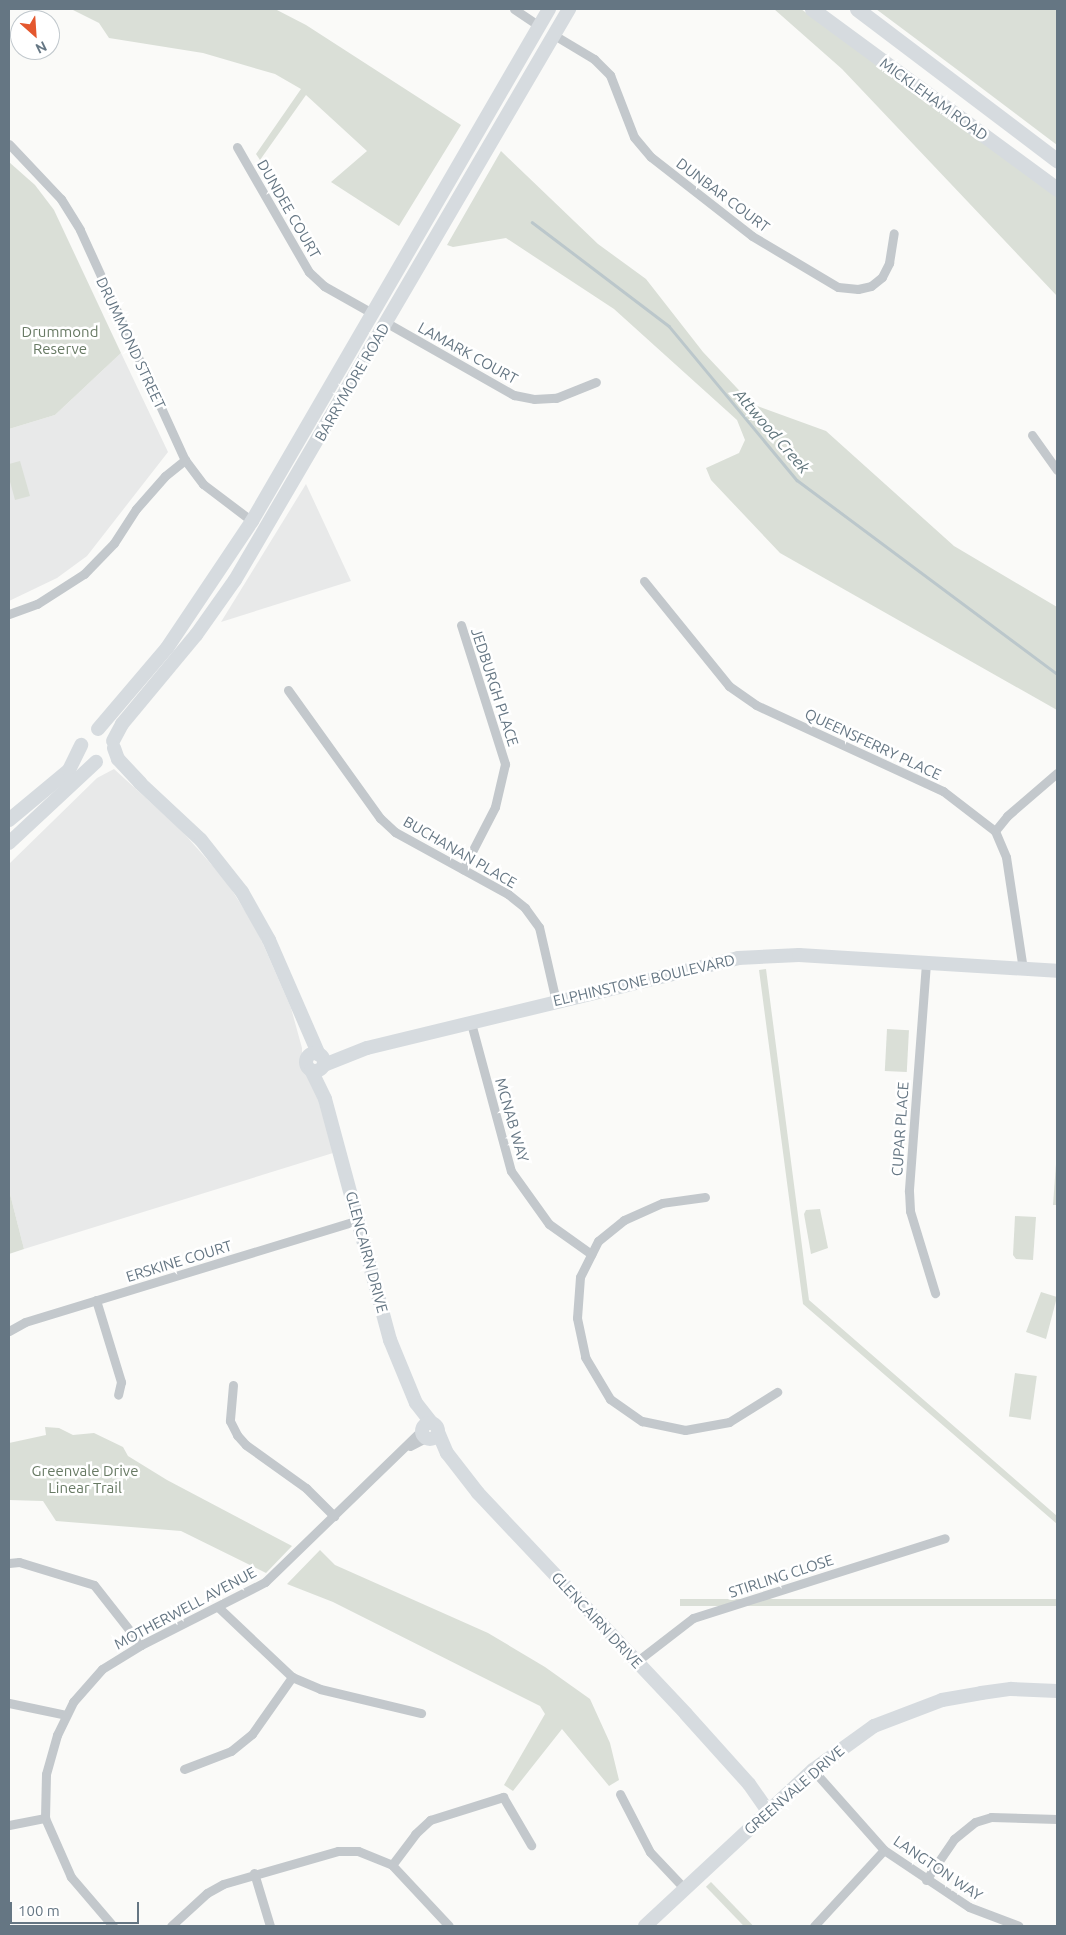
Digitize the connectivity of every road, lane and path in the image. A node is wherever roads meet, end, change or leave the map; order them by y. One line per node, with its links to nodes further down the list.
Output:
1 (514, 9): 6 (street)
2 (549, 9): 6 (street, BARRYMORE ROAD)
3 (569, 9): 7 (street, BARRYMORE ROAD)
4 (812, 9): 11 (main road, MICKLEHAM ROAD)
5 (857, 9): 10 (main road, MICKLEHAM ROAD)
6 (539, 26): 7 (street); 13 (street, BARRYMORE ROAD)
7 (554, 35): 12 (street, DUNBAR COURT); 14 (street, BARRYMORE ROAD)
8 (9, 144): 17 (street, DRUMMOND STREET)
9 (237, 147): 13 (street, DUNDEE COURT)
10 (1057, 160)
11 (1057, 189)
12 (894, 233)
13 (372, 313): 14 (street); 19 (street, BARRYMORE ROAD)
14 (387, 323): 15 (street, LAMARK COURT); 20 (street, BARRYMORE ROAD)
15 (596, 382)
16 (1032, 434): 18 (street)
17 (186, 460): 19 (street, DRUMMOND STREET); 22 (street)
18 (1057, 470)
19 (252, 521): 20 (street, DRUMMOND STREET); 25 (street, BARRYMORE ROAD)
20 (265, 530): 27 (street, BARRYMORE ROAD)
21 (644, 581): 32 (street, QUEENSFERRY PLACE)
22 (9, 614)
23 (461, 625): 34 (street, JEDBURGH PLACE)
24 (288, 690): 34 (street, BUCHANAN PLACE)
25 (98, 729): 26 (street); 27 (street)
26 (81, 745): 28 (street); 31 (street)
27 (113, 745): 28 (street); 29 (street, GLENCAIRN DRIVE)
28 (100, 761): 29 (street, GLENCAIRN DRIVE); 33 (street)
29 (130, 773): 40 (street, GLENCAIRN DRIVE)
30 (1057, 773): 32 (street)
31 (9, 820)
32 (995, 832): 36 (street, QUEENSFERRY PLACE)
33 (9, 842)
34 (464, 869): 38 (street, BUCHANAN PLACE)
35 (926, 963): 36 (street, ELPHINSTONE BOULEVARD); 38 (street, ELPHINSTONE BOULEVARD); 44 (street, CUPAR PLACE)
36 (1023, 969): 37 (street, ELPHINSTONE BOULEVARD)
37 (1057, 971)
38 (556, 1001): 39 (street, ELPHINSTONE BOULEVARD)
39 (471, 1022): 40 (street, ELPHINSTONE BOULEVARD); 43 (street, MCNAB WAY)
40 (317, 1062): 42 (street, GLENCAIRN DRIVE)
41 (705, 1197): 43 (street)
42 (358, 1220): 45 (street, ERSKINE COURT); 50 (street, GLENCAIRN DRIVE)
43 (591, 1254): 48 (street)
44 (935, 1293)
45 (96, 1300): 46 (street, ERSKINE COURT); 49 (street)
46 (9, 1332)
47 (233, 1385): 51 (street)
48 (777, 1392)
49 (118, 1395)
50 (428, 1432): 51 (street, MOTHERWELL AVENUE); 56 (street, GLENCAIRN DRIVE)
51 (334, 1516): 54 (street, MOTHERWELL AVENUE)
52 (945, 1538): 56 (street, STIRLING CLOSE)
53 (9, 1563): 55 (street)
54 (218, 1607): 55 (street, MOTHERWELL AVENUE); 57 (street)
55 (141, 1645): 61 (street, MOTHERWELL AVENUE)
56 (636, 1662): 65 (street, GLENCAIRN DRIVE)
57 (292, 1677): 60 (street); 62 (street)
58 (1057, 1691): 63 (street, GREENVALE DRIVE)
59 (9, 1703): 61 (street)
60 (422, 1713)
61 (66, 1715): 66 (street, MOTHERWELL AVENUE)
62 (184, 1769)
63 (812, 1770): 65 (street, GREENVALE DRIVE); 70 (street, LANGTON WAY)
64 (620, 1794): 74 (street)
65 (771, 1807): 74 (street, GREENVALE DRIVE)
66 (45, 1818): 68 (street); 75 (street, MOTHERWELL AVENUE)
67 (1057, 1819): 73 (street)
68 (9, 1825)
69 (531, 1845): 71 (street)
70 (884, 1850): 73 (street, LANGTON WAY); 80 (street)
71 (392, 1866): 72 (street); 78 (street)
72 (254, 1873): 76 (street); 77 (street)
73 (926, 1880): 81 (street, LANGTON WAY)
74 (685, 1890): 79 (street, GREENVALE DRIVE)
75 (112, 1926)
76 (171, 1926)
77 (270, 1926)
78 (449, 1926)
79 (645, 1926)
80 (814, 1926)
81 (1019, 1926)

